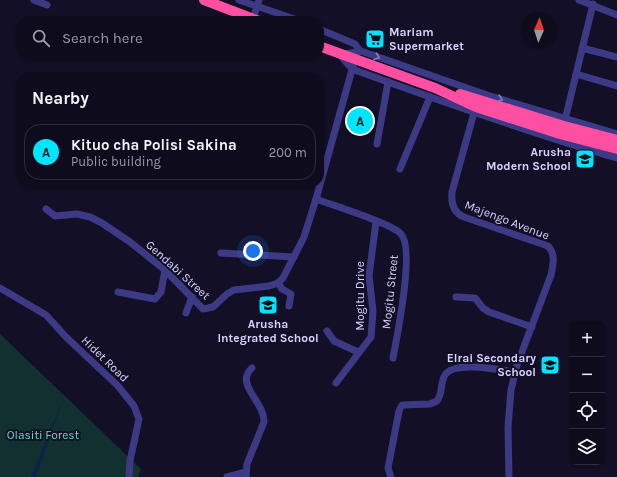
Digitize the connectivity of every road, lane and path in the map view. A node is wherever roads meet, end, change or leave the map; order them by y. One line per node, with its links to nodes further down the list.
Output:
1 (34, 0): 7 (street)
2 (204, 0): 9 (highway)
3 (239, 0): 5 (street)
4 (579, 0): 6 (street)
5 (258, 3): 10 (street); 11 (street)
6 (596, 3): 8 (street); 14 (street)
7 (47, 5)
8 (617, 14)
9 (246, 16)
10 (256, 16)
11 (288, 16)
12 (324, 31): 16 (street)
13 (324, 48): 16 (highway)
14 (582, 48): 15 (street); 17 (street)
15 (617, 57)
16 (356, 60): 18 (street); 21 (highway); 23 (street, one-way to 23); 30 (street)
17 (576, 74): 19 (street); 23 (street)
18 (388, 82): 20 (street); 26 (street)
19 (617, 86)
20 (430, 97): 22 (street); 29 (street)
21 (464, 98): 22 (highway); 23 (highway)
22 (474, 111): 27 (highway); 28 (street); 45 (street, Majengo Avenue)
23 (565, 123): 24 (street); 25 (highway)
24 (617, 134)
25 (617, 140)
26 (377, 144)
27 (617, 149)
28 (617, 158)
29 (400, 168)
30 (324, 171)
31 (319, 188): 32 (street)
32 (316, 199): 34 (street, Mogitu Street); 36 (street)
33 (46, 208): 37 (street, Gendabi Street)
34 (376, 222): 47 (street, Mogitu Drive); 48 (street, Mogitu Street)
35 (221, 252): 36 (street)
36 (294, 257): 38 (street)
37 (165, 270): 40 (street); 41 (street, Gendabi Street)
38 (278, 283): 41 (street, Gendabi Street); 43 (street)
39 (0, 288): 54 (street, Hidet Road)
40 (118, 292)
41 (192, 297): 44 (street)
42 (456, 297): 45 (street)
43 (289, 306)
44 (186, 313)
45 (532, 327): 50 (street, Majengo Avenue)
46 (327, 331): 47 (street)
47 (358, 352): 51 (street, Mogitu Drive)
48 (393, 358)
49 (252, 368): 53 (street)
50 (515, 372): 52 (street, Majengo Avenue); 56 (street)
51 (336, 383)
52 (507, 463): 57 (street); 58 (street, Majengo Avenue)
53 (246, 475): 55 (street)
54 (129, 477)
55 (227, 477)
56 (391, 477)
57 (505, 477)
58 (509, 477)

